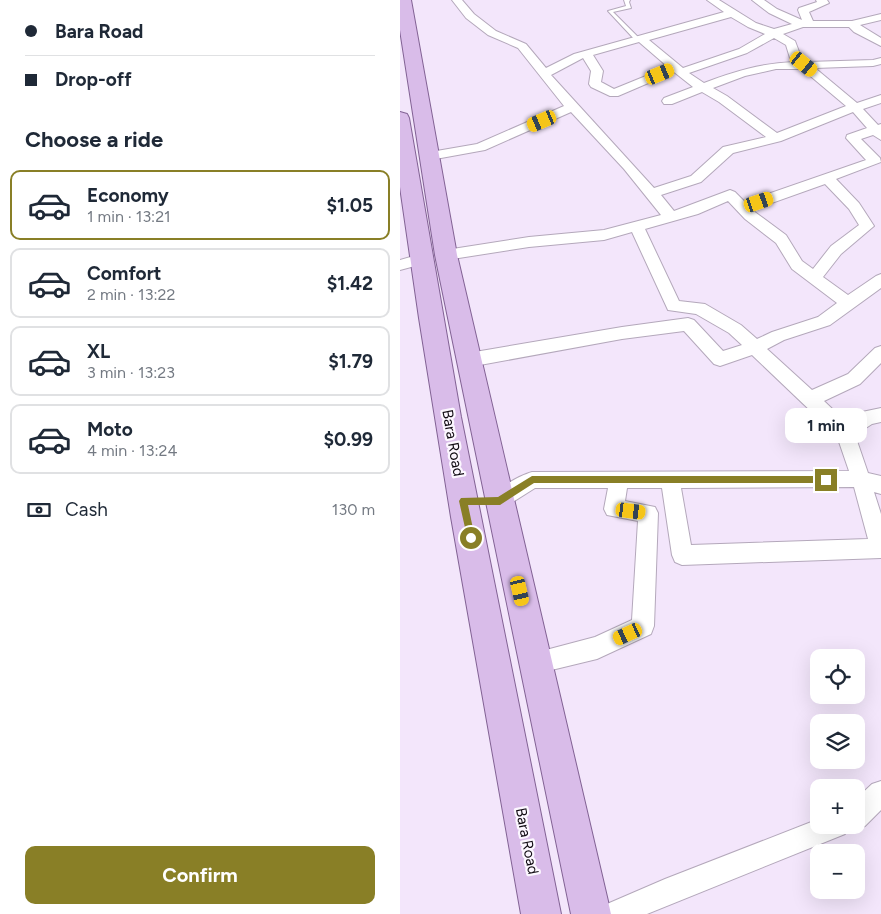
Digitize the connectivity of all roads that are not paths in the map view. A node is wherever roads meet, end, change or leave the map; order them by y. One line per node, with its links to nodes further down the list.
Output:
1 (403, 0): 27 (main road)
2 (457, 0): 18 (street)
3 (628, 0): 12 (lane)
4 (712, 0): 7 (street)
5 (758, 0): 9 (street)
6 (821, 0): 9 (street)
7 (732, 13): 11 (street); 12 (street)
8 (881, 17): 10 (street)
9 (805, 24): 10 (street); 11 (street)
10 (852, 24): 13 (street)
11 (774, 33): 16 (street); 17 (street)
12 (640, 40): 14 (street); 17 (street)
13 (881, 44)
14 (586, 54): 17 (street); 18 (street)
15 (881, 61): 16 (street)
16 (804, 64): 19 (street); 23 (street)
17 (678, 70): 19 (street)
18 (544, 74): 22 (street)
19 (701, 87): 21 (street); 26 (street)
20 (881, 99): 23 (street)
21 (668, 100)
22 (572, 107): 27 (street); 30 (street)
23 (856, 108): 25 (street); 26 (street)
24 (400, 118): 34 (main road, Bara Road)
25 (879, 131): 28 (street)
26 (776, 138): 30 (street)
27 (430, 156): 34 (main road)
28 (878, 159): 29 (street)
29 (827, 178): 31 (street); 35 (street)
30 (652, 193): 32 (street)
31 (742, 208): 32 (street); 35 (street)
32 (671, 217): 33 (street)
33 (636, 226): 34 (street); 38 (street)
34 (422, 260): 40 (main road); 48 (main road, Bara Road)
35 (814, 278): 37 (street)
36 (881, 280): 37 (street)
37 (849, 304): 38 (street)
38 (754, 348): 40 (street); 41 (street)
39 (881, 354): 41 (street)
40 (468, 360): 49 (main road)
41 (809, 400): 43 (street)
42 (881, 415): 43 (street)
43 (844, 432): 44 (street)
44 (861, 479): 46 (street); 46 (street); 47 (street)
45 (619, 480): 46 (street); 49 (street); 50 (street)
46 (670, 480)
47 (881, 485)
48 (464, 501): 49 (main road); 54 (main road, Bara Road)
49 (500, 501): 50 (main road)
50 (535, 664): 55 (main road)
51 (881, 793): 52 (street)
52 (865, 808)
53 (813, 834): 56 (street)
54 (541, 914)
55 (591, 914)
56 (617, 914)

